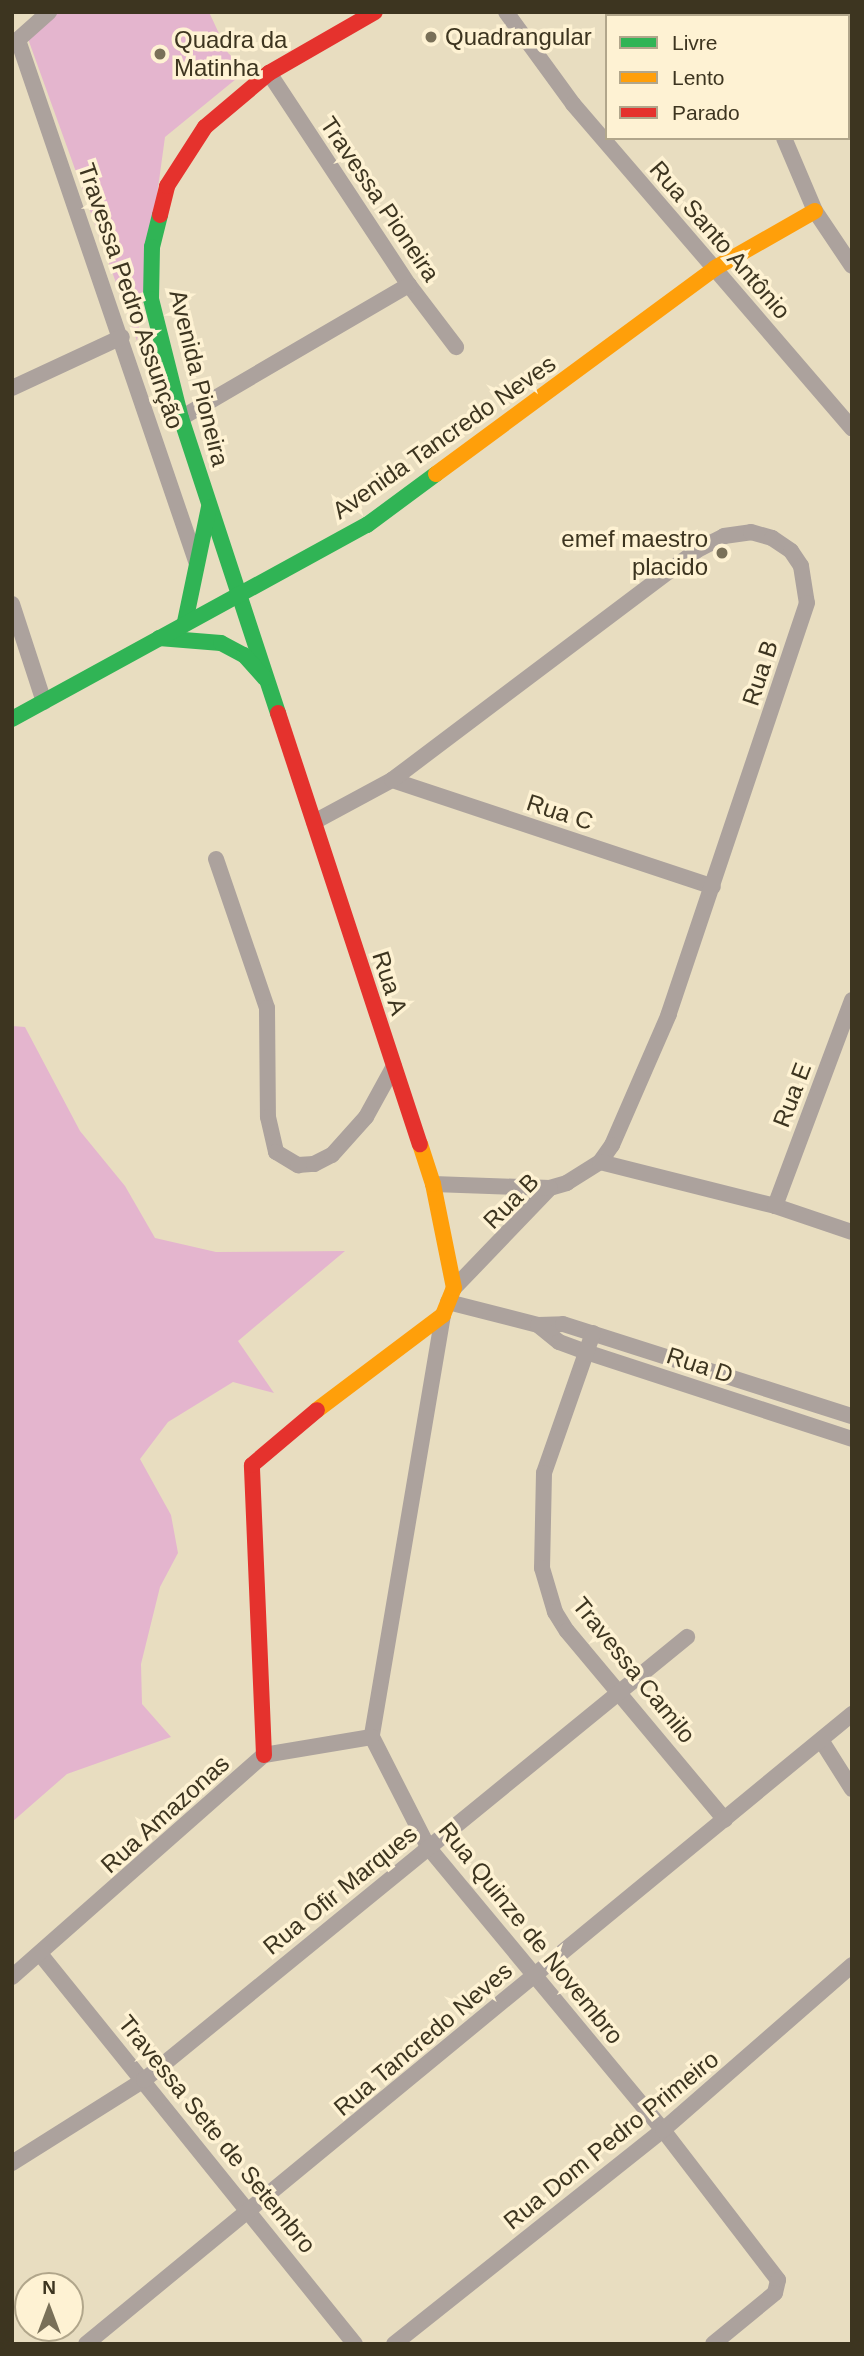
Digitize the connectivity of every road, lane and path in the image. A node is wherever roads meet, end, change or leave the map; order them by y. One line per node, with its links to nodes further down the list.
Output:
1 (49, 12): 4 (street)
2 (375, 12): 5 (street, Avenida Pioneira)
3 (506, 12): 9 (street, Rua Santo Antônio)
4 (15, 43): 11 (street, Travessa Pedro Assunção)
5 (269, 73): 10 (street, Travessa Pioneira); 14 (street, Avenida Pioneira)
6 (785, 140): 7 (street)
7 (815, 211): 8 (street); 9 (street, Avenida Tancredo Neves)
8 (852, 266)
9 (715, 268): 15 (street, Rua Santo Antônio); 18 (street, Avenida Tancredo Neves)
10 (409, 285): 12 (street, Travessa Pioneira); 14 (street)
11 (122, 337): 13 (street); 17 (street, Travessa Pedro Assunção)
12 (456, 347)
13 (12, 388)
14 (181, 418): 16 (street, Avenida Pioneira)
15 (852, 428)
16 (209, 504): 17 (street); 18 (street, Avenida Pioneira)
17 (198, 568): 20 (street)
18 (241, 592): 20 (street, Avenida Tancredo Neves); 22 (street, Avenida Pioneira)
19 (12, 604): 23 (street)
20 (186, 622): 21 (street, Avenida Tancredo Neves)
21 (156, 638): 22 (street); 23 (street, Avenida Tancredo Neves)
22 (268, 681): 26 (street, Rua A)
23 (44, 702): 24 (street, Avenida Tancredo Neves)
24 (12, 719)
25 (393, 780): 26 (street, Rua B); 28 (street, Rua C); 28 (street, Rua B)
26 (313, 822): 30 (street, Rua A)
27 (216, 859): 30 (street)
28 (713, 887): 31 (street, Rua B)
29 (852, 1000): 34 (street, Rua E)
30 (394, 1066): 32 (street, Rua A)
31 (600, 1162): 33 (street, Rua B); 34 (street)
32 (433, 1184): 33 (street); 36 (street, Rua A)
33 (550, 1188): 36 (street, Rua B)
34 (775, 1206): 35 (street)
35 (852, 1233)
36 (449, 1302): 37 (street, Rua D); 45 (street); 47 (street, Rua B)
37 (538, 1325): 38 (street, Rua D); 39 (street, Rua D)
38 (593, 1333): 39 (street, Travessa Camilo); 40 (street, Rua D)
39 (586, 1352): 41 (street, Rua D); 43 (street, Travessa Camilo)
40 (852, 1416)
41 (852, 1439)
42 (687, 1637): 43 (street, Rua Ofir Marques)
43 (621, 1690): 49 (street, Travessa Camilo); 50 (street, Rua Ofir Marques)
44 (852, 1714): 46 (street, Rua Tancredo Neves)
45 (372, 1737): 47 (street, Rua Amazonas); 50 (street, Rua Quinze de Novembro)
46 (821, 1740): 48 (street); 49 (street, Rua Tancredo Neves)
47 (264, 1755): 51 (street, Rua Amazonas)
48 (852, 1789)
49 (725, 1820): 54 (street, Rua Tancredo Neves)
50 (428, 1847): 54 (street, Rua Quinze de Novembro); 55 (street, Rua Ofir Marques)
51 (41, 1955): 53 (street, Rua Amazonas); 55 (street, Travessa Sete de Setembro)
52 (852, 1965): 56 (street, Rua Dom Pedro Primeiro)
53 (12, 1977)
54 (533, 1977): 56 (street, Rua Quinze de Novembro); 58 (street, Rua Tancredo Neves)
55 (144, 2080): 57 (street, Rua Ofir Marques); 58 (street, Travessa Sete de Setembro)
56 (663, 2130): 61 (street, Rua Dom Pedro Primeiro); 62 (street, Rua Quinze de Novembro)
57 (12, 2163)
58 (251, 2210): 59 (street, Rua Tancredo Neves); 60 (street, Travessa Sete de Setembro)
59 (86, 2344)
60 (355, 2344)
61 (394, 2344)
62 (713, 2344)

